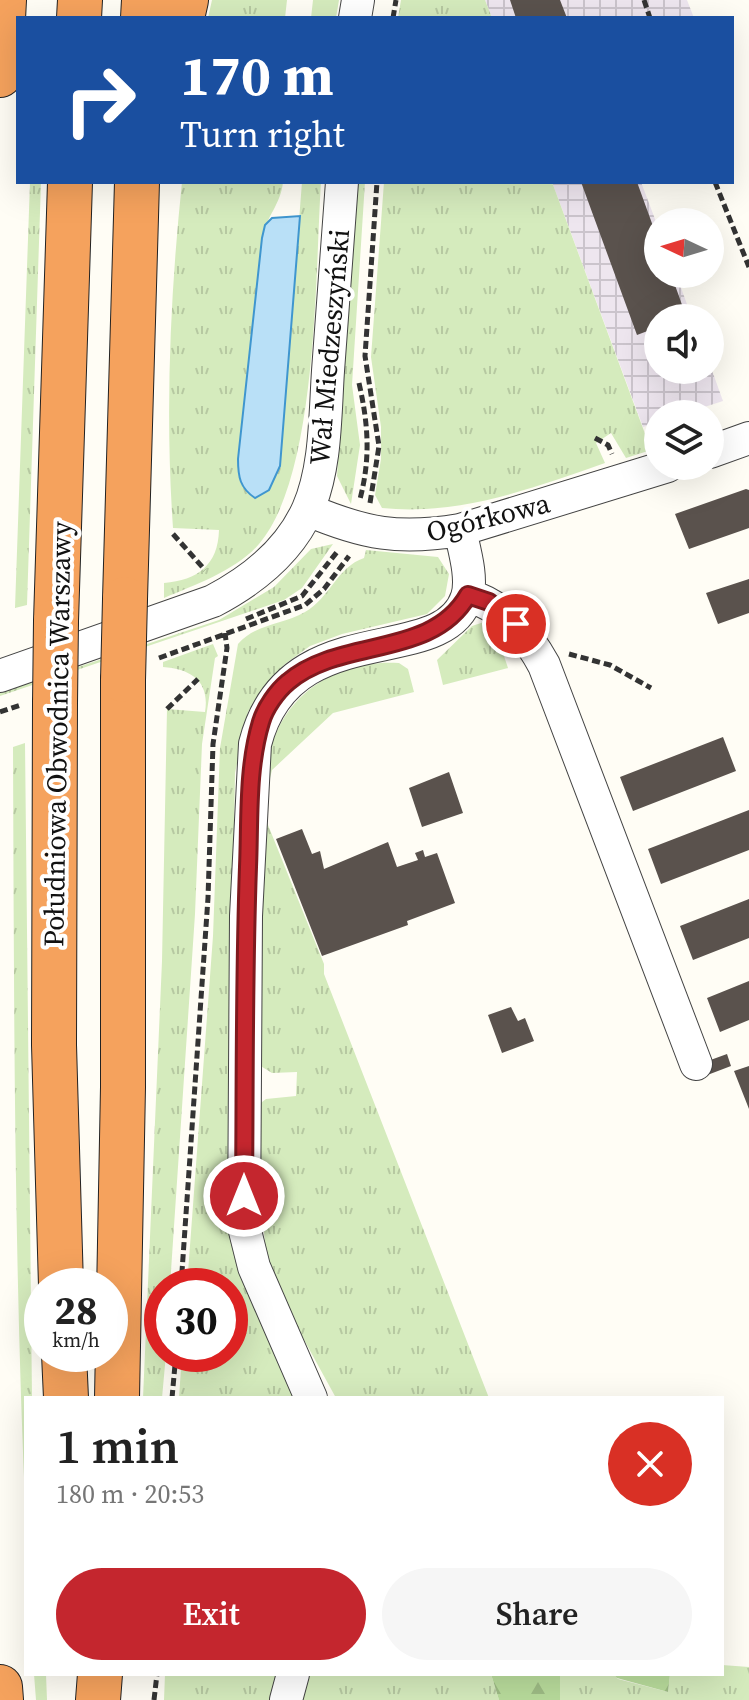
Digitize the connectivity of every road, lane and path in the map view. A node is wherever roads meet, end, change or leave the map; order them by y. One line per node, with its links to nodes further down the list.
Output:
1 (4, 0): 2 (highway)
2 (0, 75)
3 (70, 184): 28 (highway, Południowa Obwodnica Warszawy, bridge)
4 (137, 184): 11 (highway)
5 (151, 184): 11 (highway)
6 (342, 184): 15 (street, Wał Miedzeszyński)
7 (370, 184): 16 (path)
8 (377, 184): 16 (path)
9 (716, 184): 10 (path)
10 (749, 267)
11 (131, 328): 34 (highway, bridge)
12 (749, 438): 13 (street)
13 (724, 447)
14 (644, 473): 17 (street, Ogórkowa)
15 (308, 510): 16 (street, Ogórkowa); 23 (street, Wał Miedzeszyński)
16 (358, 530): 17 (street, Ogórkowa)
17 (460, 530): 20 (street)
18 (173, 534): 19 (path)
19 (205, 570)
20 (468, 595): 22 (street); 32 (street)
21 (224, 628): 29 (path)
22 (533, 645): 25 (path); 27 (street)
23 (0, 676)
24 (198, 679): 26 (path)
25 (651, 688)
26 (167, 709)
27 (696, 1064)
28 (60, 1268)
29 (182, 1268)
30 (65, 1372): 33 (highway)
31 (174, 1372): 35 (path)
32 (309, 1393)
33 (66, 1396)
34 (117, 1396)
35 (172, 1396)
36 (81, 1676): 42 (highway)
37 (100, 1676): 43 (highway)
38 (157, 1676): 44 (path)
39 (292, 1676): 45 (street)
40 (0, 1687): 41 (highway)
41 (1, 1700)
42 (83, 1700)
43 (98, 1700)
44 (154, 1700)
45 (286, 1700)

